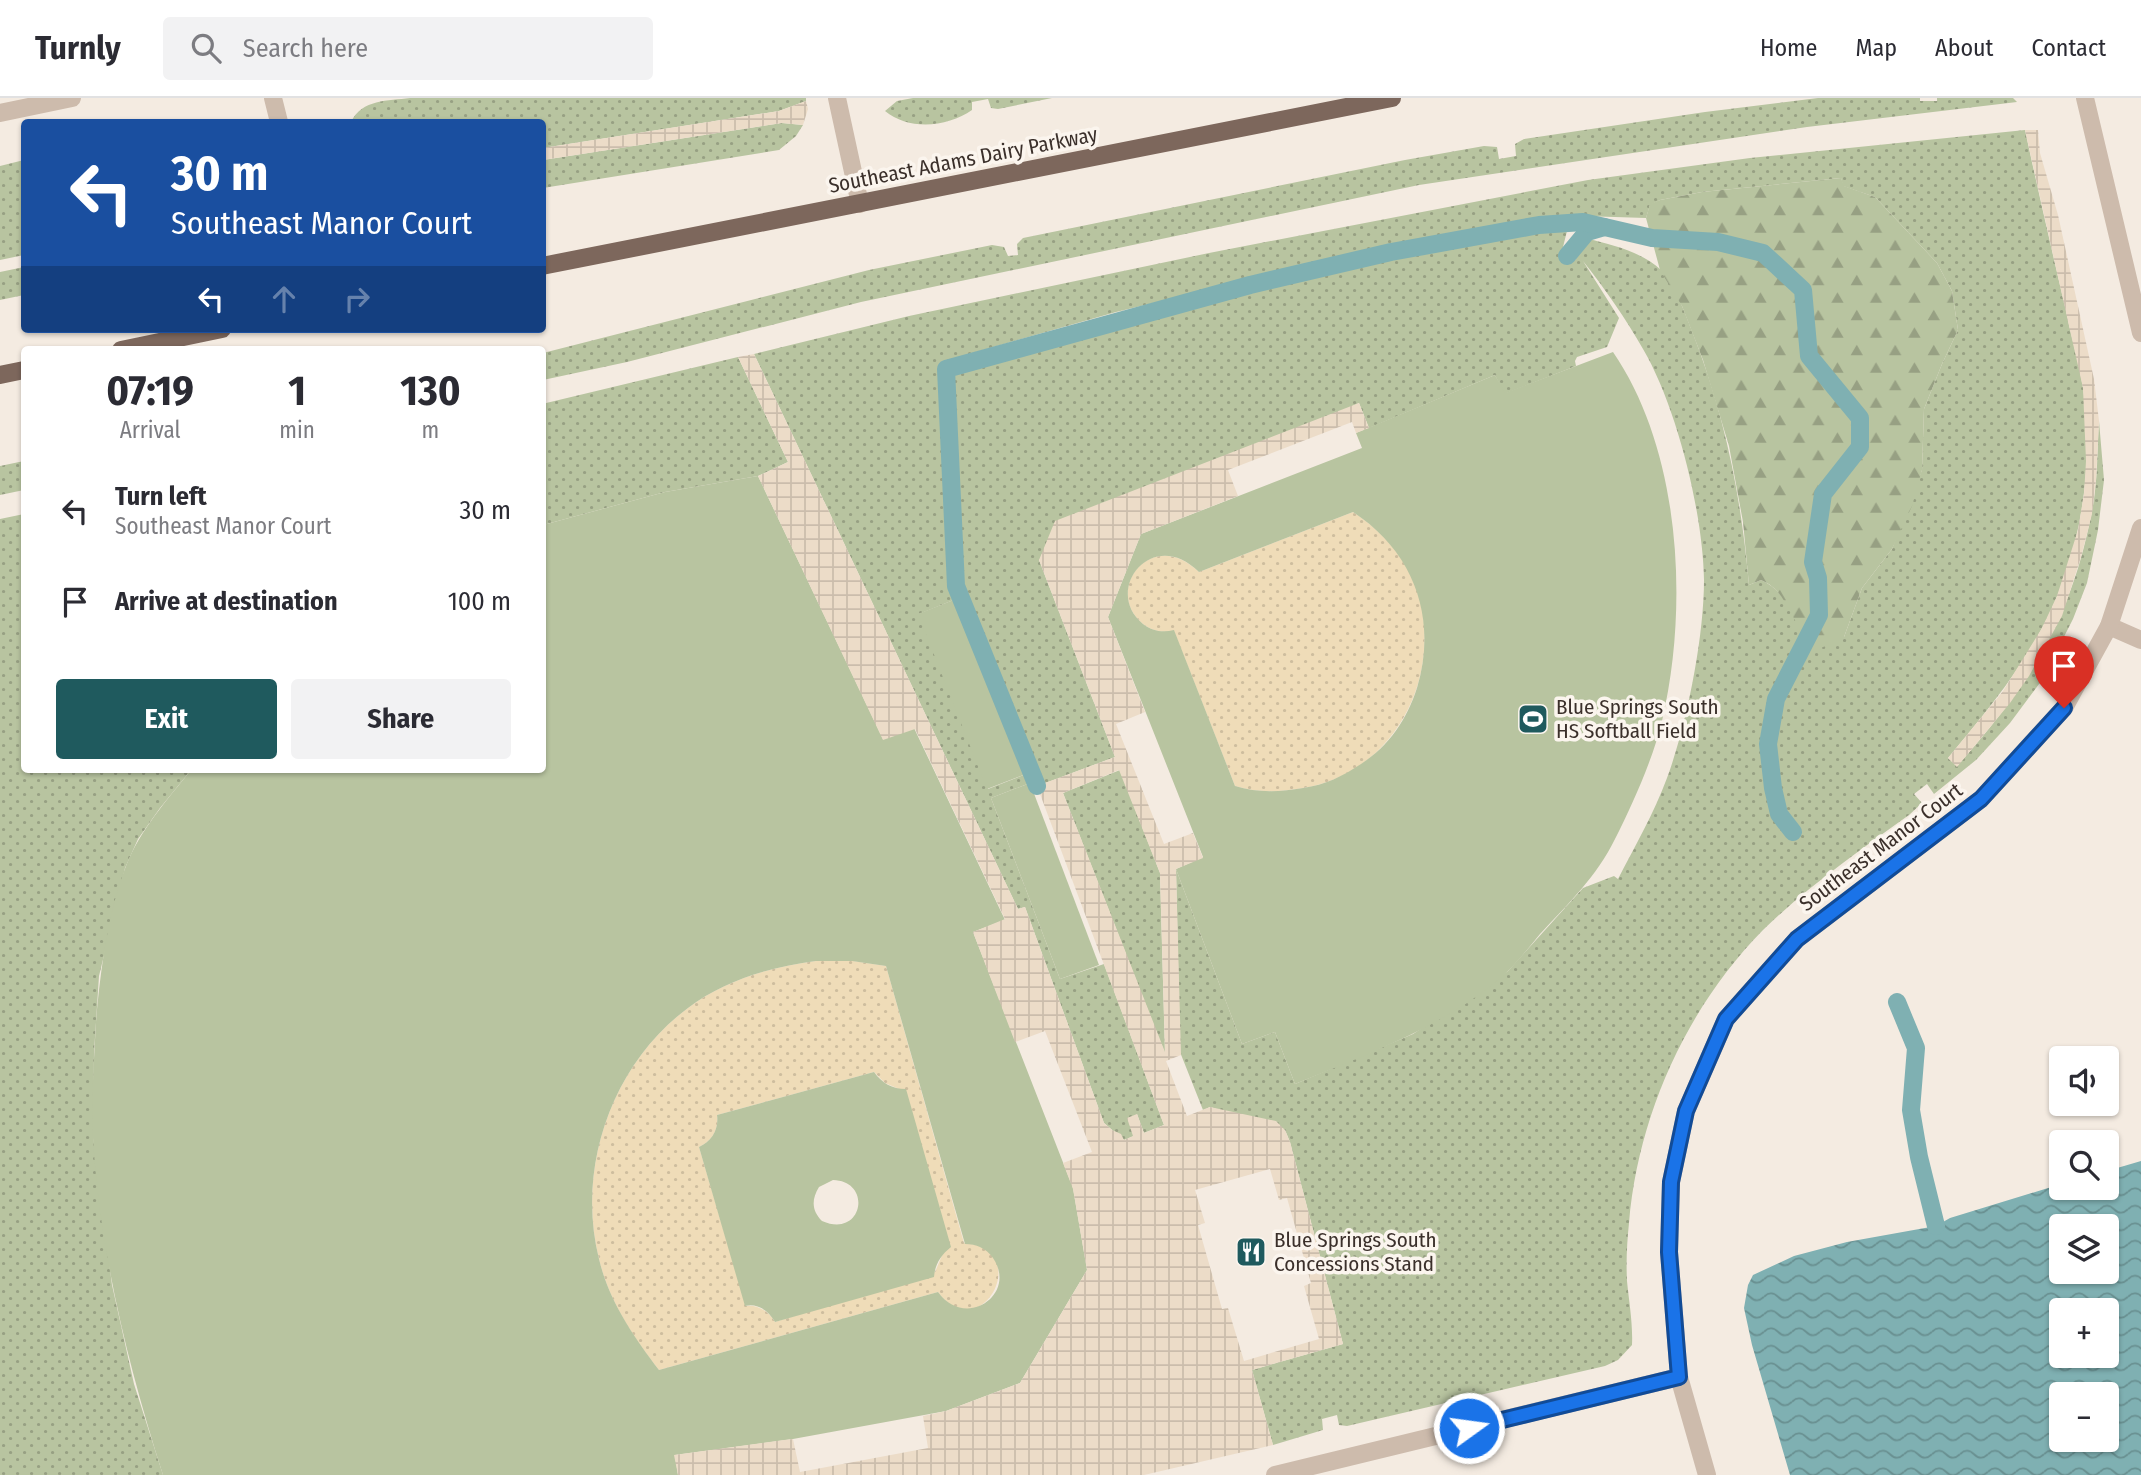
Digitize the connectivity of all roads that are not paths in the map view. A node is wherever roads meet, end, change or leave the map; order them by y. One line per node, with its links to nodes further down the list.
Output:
1 (72, 98): 6 (street)
2 (273, 98): 7 (street)
3 (837, 98): 8 (street)
4 (1392, 98): 8 (main road, Southeast Adams Dairy Parkway)
5 (2085, 98): 11 (street)
6 (0, 113)
7 (278, 119)
8 (860, 204): 9 (main road, Southeast Adams Dairy Parkway)
9 (546, 265)
10 (203, 333): 12 (main road)
11 (2141, 333)
12 (140, 346)
13 (21, 371): 14 (main road)
14 (0, 375)
15 (2141, 527): 16 (street, Southeast Manor Court)
16 (2109, 626): 17 (street); 18 (street, Southeast Manor Court)
17 (2141, 640)
18 (1679, 1377): 19 (street); 20 (street, Southeast Manor Court)
19 (1275, 1475)
20 (1707, 1475)

